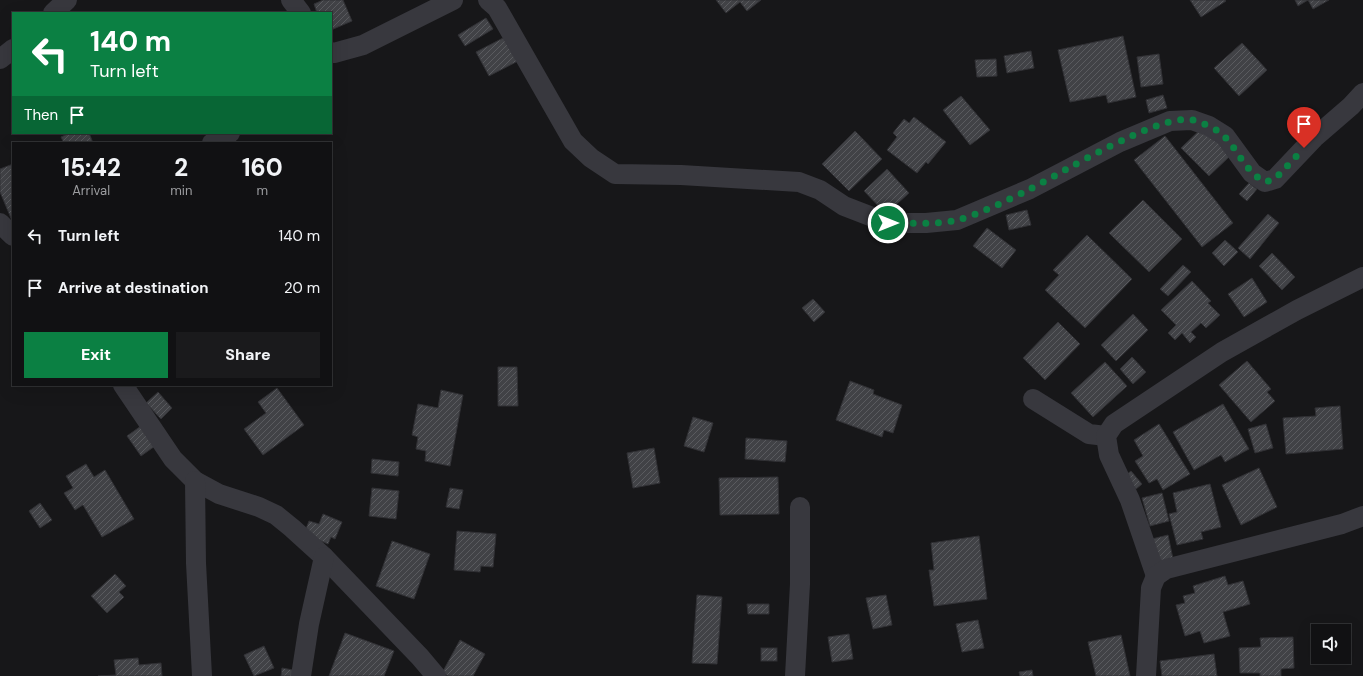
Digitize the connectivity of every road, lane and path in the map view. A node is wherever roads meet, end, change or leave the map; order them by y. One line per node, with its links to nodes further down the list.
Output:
1 (67, 0): 5 (street)
2 (291, 0): 6 (street)
3 (454, 0): 8 (street)
4 (488, 0): 10 (street)
5 (54, 12)
6 (300, 12)
7 (12, 50): 9 (street)
8 (332, 52)
9 (0, 59)
10 (1363, 93)
11 (228, 134): 12 (street)
12 (214, 142)
13 (0, 223): 14 (street)
14 (12, 235)
15 (1361, 281): 18 (street)
16 (124, 386): 19 (street)
17 (1032, 399): 18 (street)
18 (1106, 436): 23 (street)
19 (196, 481): 22 (street); 24 (street)
20 (800, 507): 27 (street)
21 (1363, 516): 23 (street)
22 (324, 557): 25 (street); 26 (street)
23 (1156, 576): 28 (street)
24 (202, 676)
25 (301, 676)
26 (436, 676)
27 (795, 676)
28 (1146, 676)

